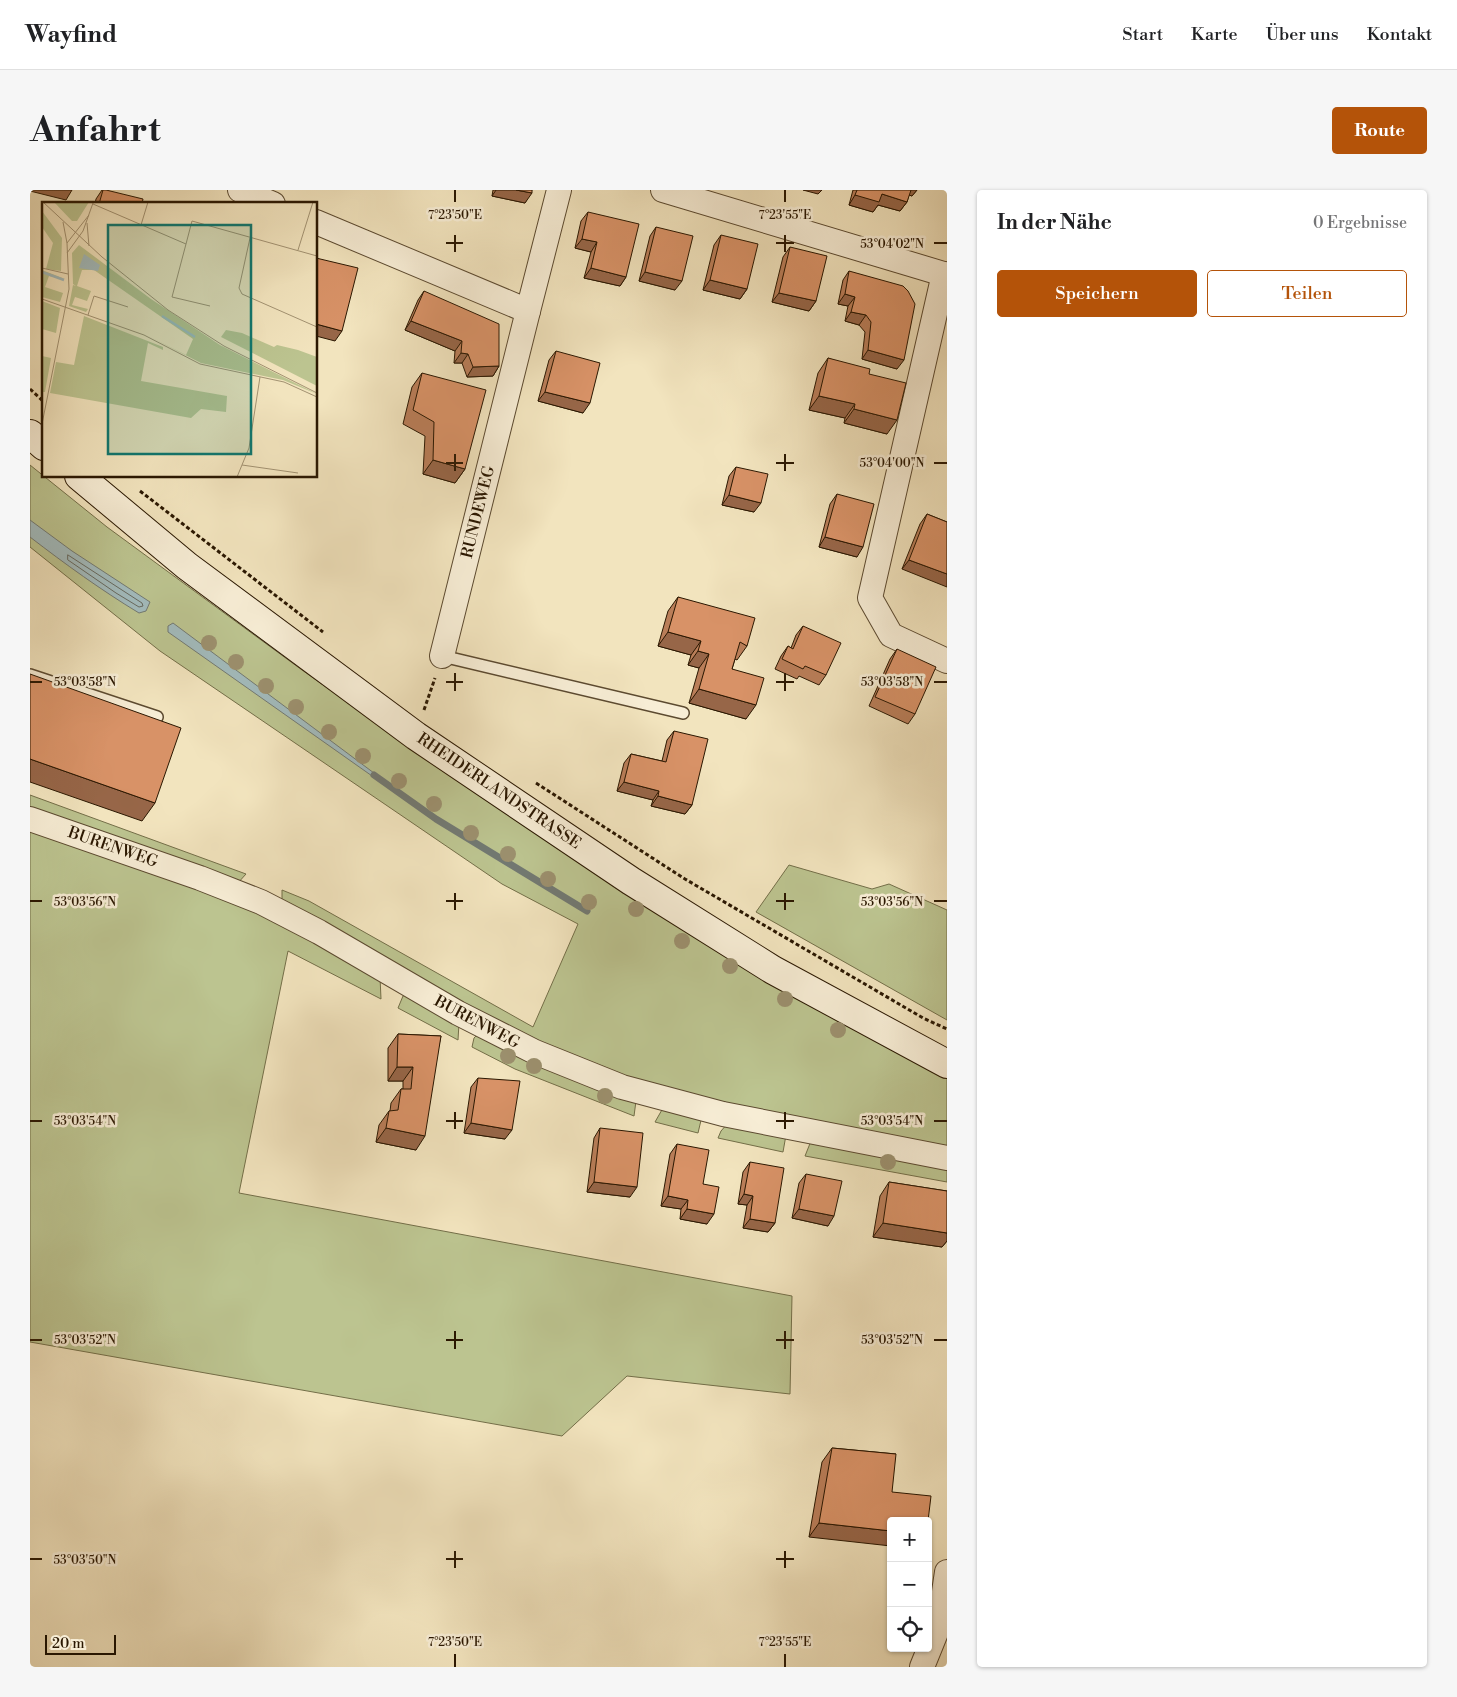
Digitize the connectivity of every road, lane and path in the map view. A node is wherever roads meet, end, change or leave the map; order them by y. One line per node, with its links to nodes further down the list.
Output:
1 (240, 190): 4 (street)
2 (559, 190): 7 (street, RUNDEWEG)
3 (663, 190): 6 (street)
4 (268, 202)
5 (318, 223): 7 (street)
6 (946, 274): 16 (street)
7 (528, 311): 15 (street, RUNDEWEG)
8 (30, 389): 9 (path)
9 (42, 400)
10 (30, 434): 11 (main road)
11 (42, 444)
12 (81, 478): 24 (main road, RHEIDERLANDSTRASSE)
13 (136, 487): 14 (path)
14 (325, 634)
15 (442, 656): 18 (path); 19 (lane)
16 (947, 661)
17 (30, 675): 20 (lane)
18 (416, 705)
19 (683, 713)
20 (157, 717)
21 (530, 780): 23 (path)
22 (30, 819): 25 (street, BURENWEG)
23 (947, 1030)
24 (947, 1064)
25 (947, 1158)
26 (947, 1572): 27 (street)
27 (922, 1667)

